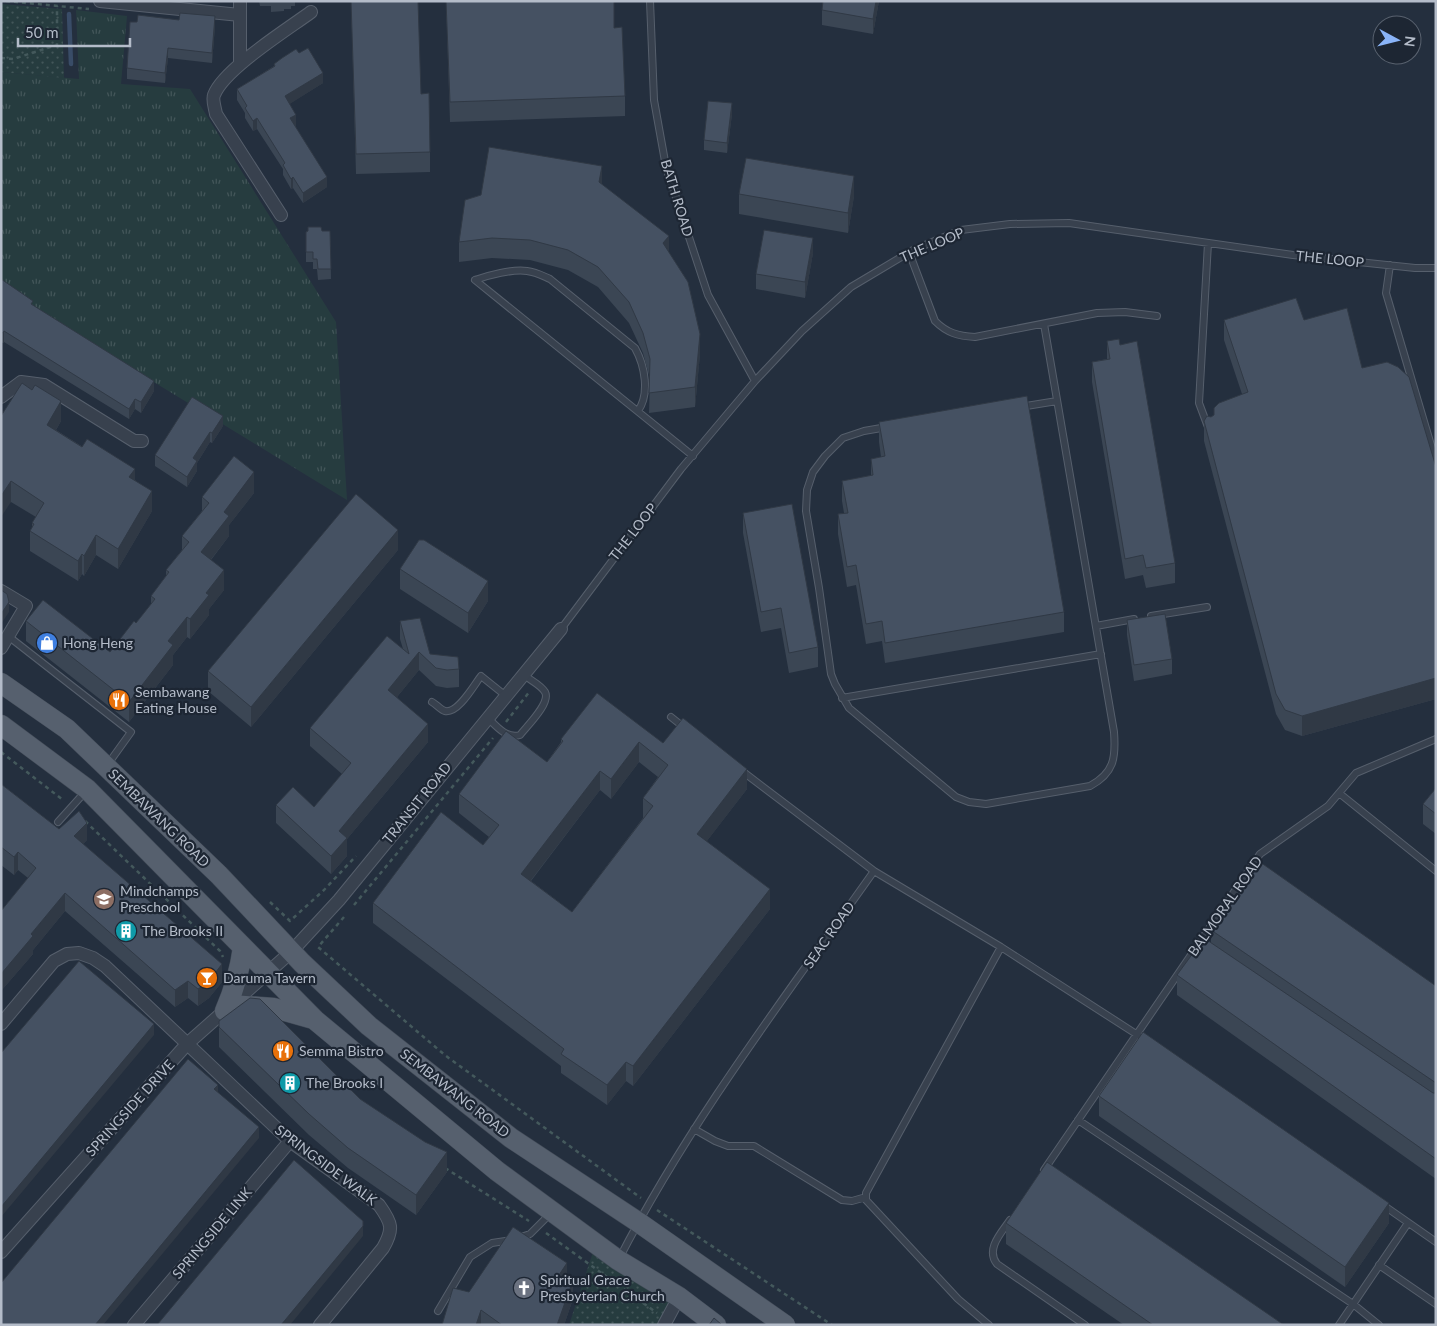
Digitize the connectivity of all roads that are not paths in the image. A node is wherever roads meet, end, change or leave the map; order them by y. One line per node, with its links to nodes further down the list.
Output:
1 (100, 1): 5 (street)
2 (240, 1): 5 (street)
3 (650, 1): 14 (lane, BATH ROAD)
4 (312, 12): 6 (street)
5 (240, 15): 6 (street)
6 (240, 63): 7 (street)
7 (281, 215)
8 (1208, 243): 9 (lane, THE LOOP); 10 (lane, THE LOOP); 20 (lane)
9 (909, 252): 13 (lane); 14 (lane, THE LOOP)
10 (1390, 265): 11 (lane, THE LOOP); 23 (lane)
11 (1436, 268)
12 (1157, 316): 13 (lane)
13 (1044, 324): 16 (lane)
14 (755, 381): 22 (lane, THE LOOP)
15 (1, 396): 21 (street)
16 (1057, 401): 17 (lane); 26 (lane)
17 (1008, 408)
18 (638, 411): 18 (lane); 22 (lane)
19 (892, 426): 34 (lane)
20 (1210, 432)
21 (142, 441)
22 (693, 456): 27 (lane, THE LOOP)
23 (1436, 462)
24 (1, 591): 28 (street)
25 (1207, 607): 26 (lane)
26 (1096, 626): 30 (lane)
27 (561, 629): 31 (street, TRANSIT ROAD)
28 (8, 636): 29 (street); 42 (lane)
29 (1, 648)
30 (1101, 654): 34 (lane); 34 (lane)
31 (524, 675): 33 (street, TRANSIT ROAD); 37 (lane)
32 (1, 683): 42 (main road, SEMBAWANG ROAD)
33 (506, 696): 35 (lane); 37 (street, TRANSIT ROAD)
34 (842, 698)
35 (432, 702)
36 (671, 717): 39 (lane)
37 (488, 718): 53 (street, TRANSIT ROAD)
38 (1, 725): 43 (main road, SEMBAWANG ROAD)
39 (694, 735)
40 (1436, 739): 44 (lane, BALMORAL ROAD)
41 (733, 764): 47 (lane)
42 (106, 767): 53 (main road, SEMBAWANG ROAD)
43 (87, 789): 45 (lane); 52 (main road, SEMBAWANG ROAD)
44 (1339, 793): 46 (lane, BALMORAL ROAD); 48 (lane)
45 (58, 822)
46 (1252, 867): 49 (lane); 51 (lane, BALMORAL ROAD)
47 (874, 871): 50 (lane); 63 (lane, SEAC ROAD)
48 (1436, 871)
49 (1260, 873)
50 (1002, 946): 59 (lane); 68 (lane)
51 (1196, 946): 54 (lane); 59 (lane, BALMORAL ROAD)
52 (243, 947): 55 (main road, SEMBAWANG ROAD); 56 (main road)
53 (291, 952): 55 (street, TRANSIT ROAD); 72 (main road, SEMBAWANG ROAD)
54 (1204, 952)
55 (268, 972): 56 (street, SPRINGSIDE DRIVE); 57 (main road, SEMBAWANG ROAD)
56 (228, 1008): 57 (main road); 60 (street, SPRINGSIDE DRIVE)
57 (315, 1020): 71 (main road, SEMBAWANG ROAD)
58 (1, 1024): 60 (street, SPRINGSIDE WALK)
59 (1137, 1034): 61 (lane); 62 (lane, BALMORAL ROAD)
60 (187, 1044): 64 (street, SPRINGSIDE WALK); 75 (street, SPRINGSIDE DRIVE)
61 (1153, 1045)
62 (1078, 1120): 65 (lane, BALMORAL ROAD); 79 (lane)
63 (694, 1129): 68 (lane); 72 (lane, SEAC ROAD)
64 (290, 1141): 83 (street, SPRINGSIDE LINK); 84 (street, SPRINGSIDE WALK)
65 (1043, 1172): 66 (lane); 67 (lane, BALMORAL ROAD)
66 (1051, 1178)
67 (1038, 1180)
68 (866, 1197): 87 (lane)
69 (1376, 1201): 73 (lane)
70 (1017, 1210): 88 (lane)
71 (553, 1211): 76 (main road, SEMBAWANG ROAD); 81 (lane)
72 (638, 1222): 76 (lane, SEAC ROAD); 86 (main road, SEMBAWANG ROAD)
73 (1408, 1223): 74 (lane); 77 (lane)
74 (1436, 1242)
75 (1, 1252)
76 (618, 1260): 78 (main road, SEMBAWANG ROAD)
77 (1379, 1266): 79 (lane); 80 (lane)
78 (679, 1297): 82 (street); 85 (main road, SEMBAWANG ROAD)
79 (1352, 1304): 89 (lane); 90 (lane)
80 (1436, 1304)
81 (438, 1311)
82 (665, 1322)
83 (134, 1325)
84 (320, 1325)
85 (716, 1325)
86 (785, 1325)
87 (989, 1325)
88 (1085, 1325)
89 (1339, 1325)
90 (1379, 1325)

